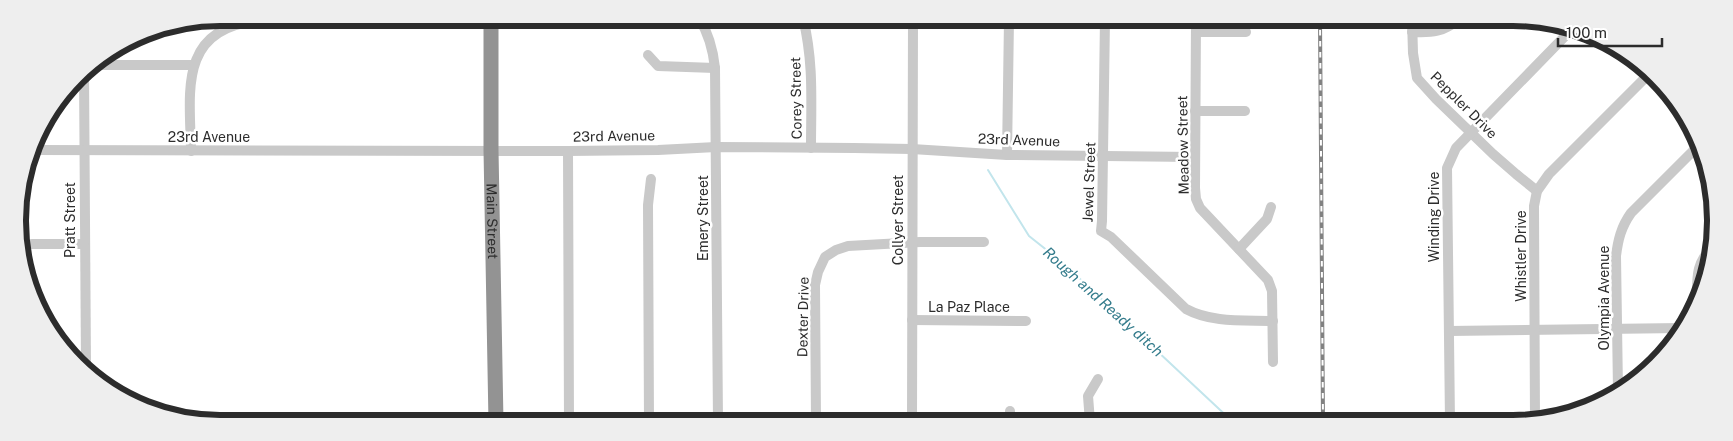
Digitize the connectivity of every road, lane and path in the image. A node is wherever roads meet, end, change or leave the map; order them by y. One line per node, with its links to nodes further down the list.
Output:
1 (232, 26): 17 (street)
2 (491, 26): 29 (highway, Main Street)
3 (703, 26): 18 (street, Emery Street)
4 (804, 26): 25 (street, Corey Street)
5 (913, 26): 26 (street, Collyer Street)
6 (1009, 26): 33 (street)
7 (1105, 26): 34 (street, Jewel Street)
8 (1196, 26): 11 (street, Meadow Street)
9 (1412, 26): 13 (street, Peppler Drive)
10 (1450, 26): 13 (street)
11 (1196, 32): 12 (street); 21 (street, Meadow Street)
12 (1246, 32)
13 (1412, 32): 23 (street, Peppler Drive)
14 (1567, 34): 23 (street, Winding Drive)
15 (648, 55): 18 (street)
16 (104, 65): 17 (street)
17 (194, 65): 31 (street)
18 (715, 68): 24 (street, Emery Street)
19 (1645, 78): 37 (street)
20 (84, 82): 28 (street, Pratt Street)
21 (1195, 111): 22 (street); 35 (street, Meadow Street)
22 (1245, 111)
23 (1471, 132): 37 (street, Peppler Drive); 52 (street, Winding Drive)
24 (716, 147): 25 (street, 23rd Avenue); 30 (street, 23rd Avenue); 61 (street, Emery Street)
25 (810, 148): 26 (street, 23rd Avenue)
26 (912, 149): 33 (street, 23rd Avenue); 40 (street, Collyer Street)
27 (40, 150): 28 (street, 23rd Avenue)
28 (84, 150): 31 (street, 23rd Avenue); 42 (street, Pratt Street)
29 (491, 150): 30 (street, 23rd Avenue); 31 (street, 23rd Avenue); 58 (highway, Main Street)
30 (568, 150): 59 (street)
31 (191, 151)
32 (1694, 151): 51 (street, Olympia Avenue)
33 (1007, 155): 34 (street, 23rd Avenue)
34 (1104, 156): 35 (street, 23rd Avenue); 48 (street, Jewel Street)
35 (1194, 157): 43 (street, Meadow Street)
36 (651, 179): 60 (street)
37 (1536, 190): 50 (street, Whistler Drive)
38 (1271, 206): 43 (street)
39 (984, 242): 40 (street, Dexter Drive)
40 (912, 243): 46 (street, Collyer Street); 62 (street, Dexter Drive)
41 (32, 244): 42 (street)
42 (84, 244): 53 (street, Pratt Street)
43 (1239, 249): 48 (street, Meadow Street)
44 (1703, 256): 45 (street)
45 (1697, 280)
46 (912, 320): 47 (street, La Paz Place); 63 (street, Collyer Street)
47 (1026, 321)
48 (1273, 321): 54 (street, Meadow Street)
49 (1674, 328): 51 (street)
50 (1534, 329): 51 (street); 52 (street); 57 (street, Whistler Drive)
51 (1617, 329): 56 (street, Olympia Avenue)
52 (1448, 331): 65 (street, Winding Drive)
53 (86, 361)
54 (1273, 362)
55 (1098, 379): 64 (street)
56 (1618, 383)
57 (1535, 413)
58 (496, 415)
59 (570, 415)
60 (648, 415)
61 (718, 415)
62 (816, 415)
63 (912, 415)
64 (1089, 415)
65 (1450, 415)

